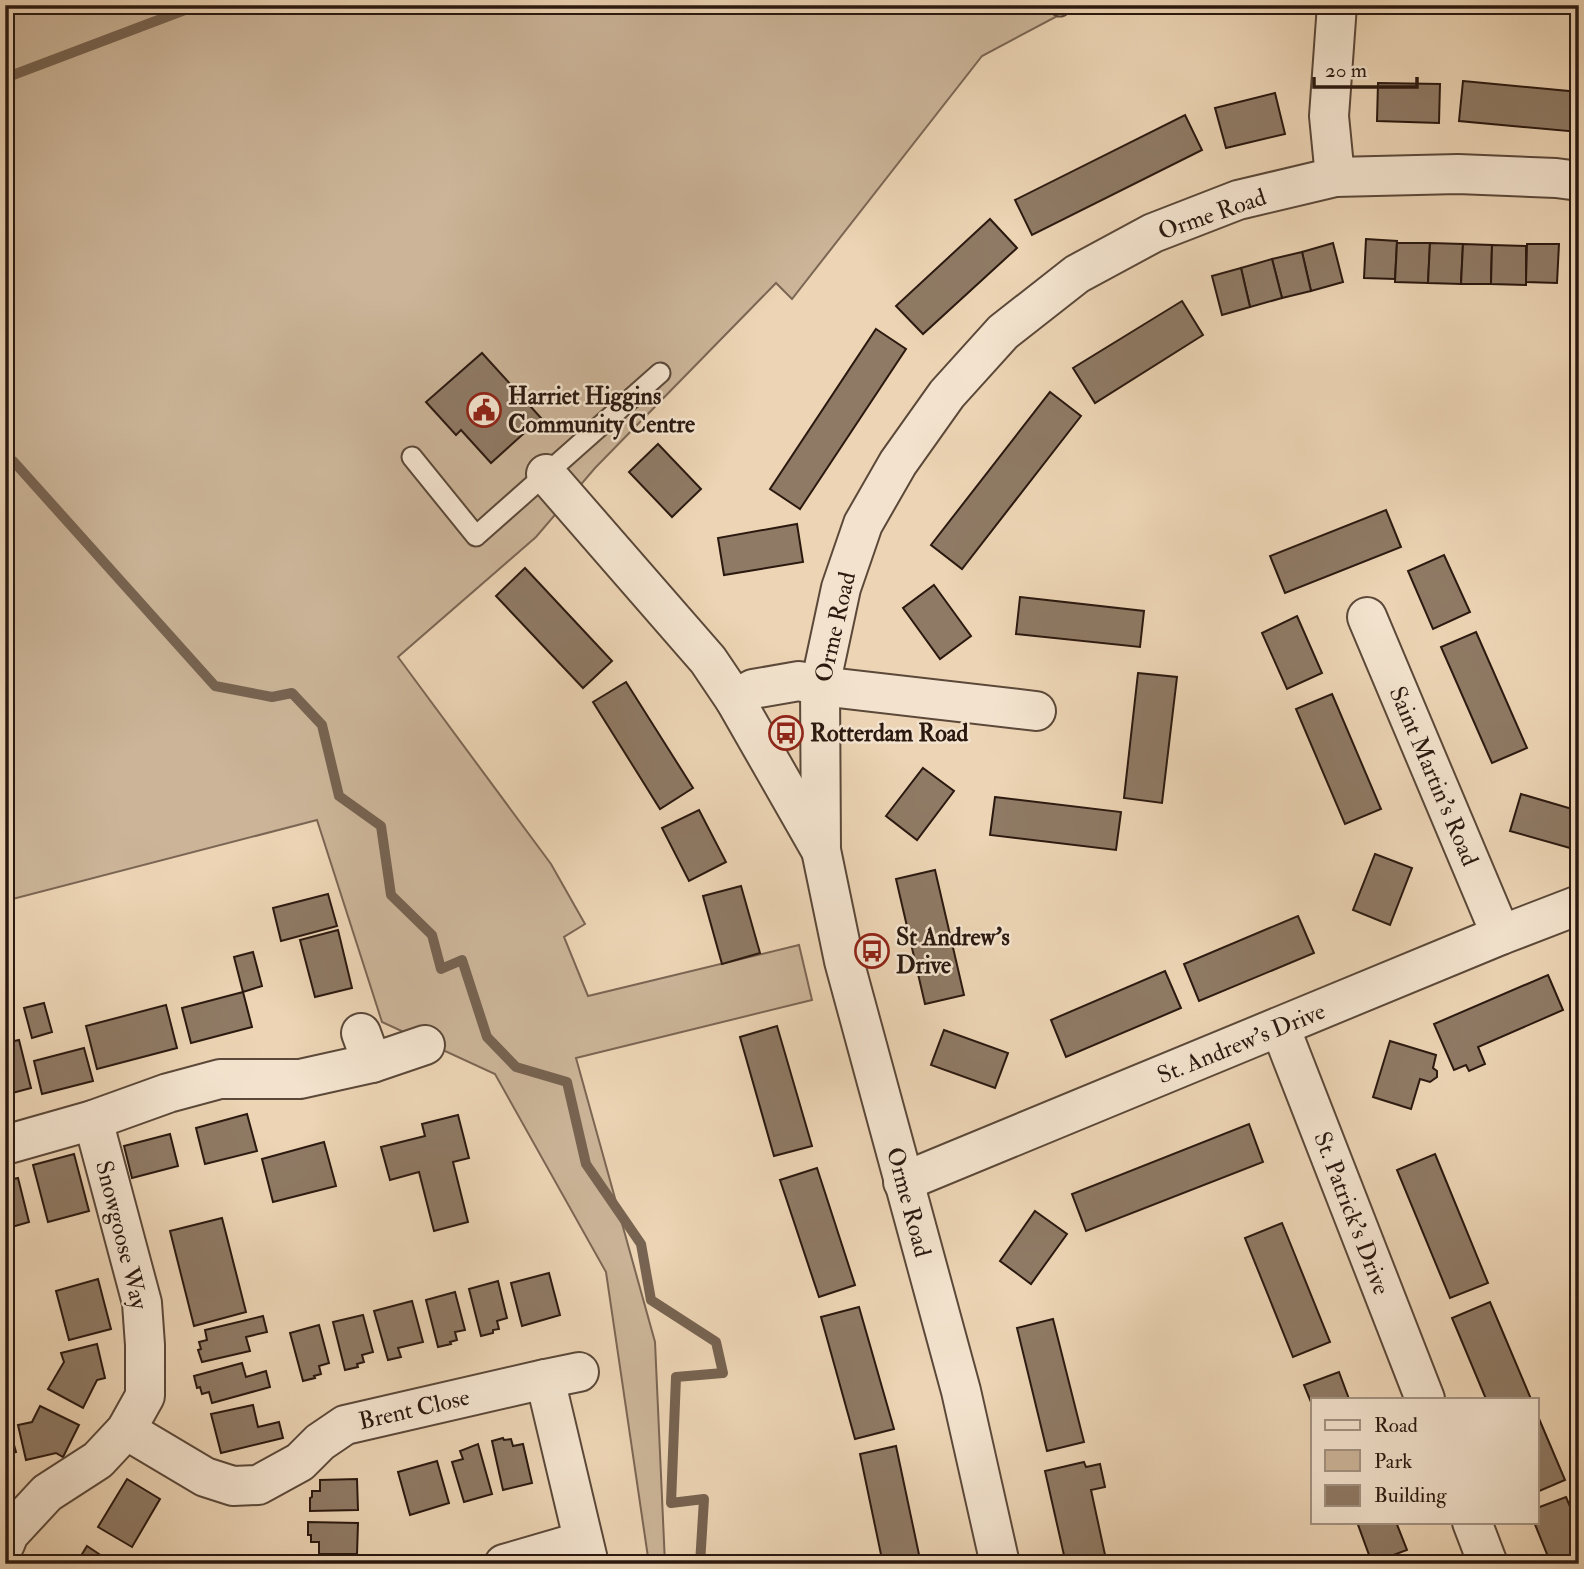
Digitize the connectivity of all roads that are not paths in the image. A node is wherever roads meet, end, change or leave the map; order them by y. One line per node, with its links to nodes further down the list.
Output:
1 (1337, 5): 2 (street)
2 (1335, 177): 3 (street, Orme Road); 8 (street, Orme Road)
3 (1579, 181)
4 (660, 373): 6 (lane)
5 (412, 457): 6 (lane)
6 (546, 474): 9 (street)
7 (1367, 617): 13 (street, Saint Martin's Road)
8 (820, 686): 9 (street); 10 (street); 11 (street, Orme Road)
9 (735, 700): 11 (street)
10 (1036, 711)
11 (821, 850): 18 (street, Orme Road)
12 (1579, 905): 13 (street, St. Andrew's Drive)
13 (1501, 935): 14 (street, St. Andrew's Drive)
14 (1280, 1027): 18 (street, St. Andrew's Drive); 19 (street, St. Patrick's Drive)
15 (425, 1045): 16 (street)
16 (93, 1120): 17 (street); 20 (street, Snowgoose Way)
17 (5, 1144)
18 (903, 1182): 25 (street, Orme Road)
19 (1424, 1398)
20 (126, 1430): 22 (street, Snowgoose Way); 23 (street, Brent Close)
21 (1473, 1524): 26 (street)
22 (11, 1526)
23 (586, 1552): 24 (street, Brent Close)
24 (504, 1564)
25 (1000, 1564)
26 (1488, 1564)

